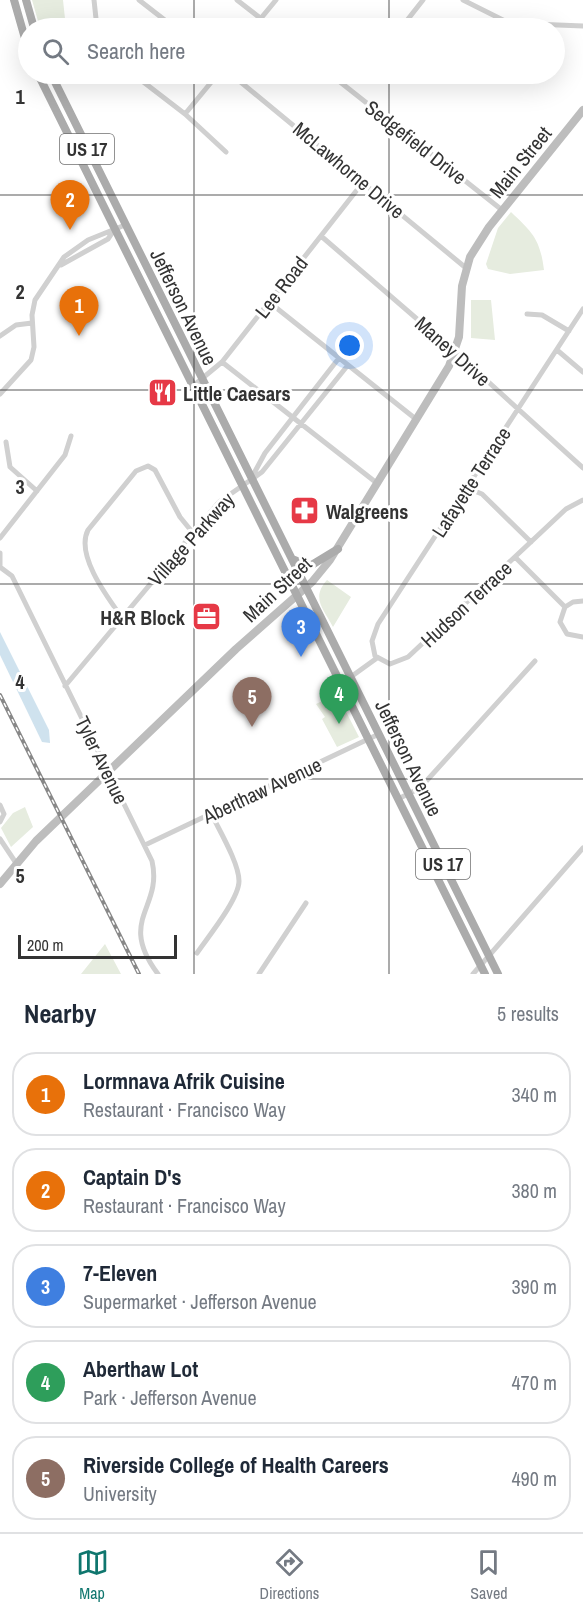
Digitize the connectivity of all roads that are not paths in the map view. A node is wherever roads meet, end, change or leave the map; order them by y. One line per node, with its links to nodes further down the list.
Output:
1 (14, 0): 9 (main road)
2 (26, 0): 10 (main road)
3 (94, 0): 11 (street)
4 (139, 0): 12 (street)
5 (237, 0): 13 (street)
6 (276, 0): 14 (street)
7 (423, 0): 15 (street)
8 (464, 0): 16 (street)
9 (19, 18)
10 (31, 18)
11 (96, 18)
12 (162, 18)
13 (260, 18)
14 (262, 18)
15 (409, 18)
16 (497, 18)
17 (565, 26): 18 (street)
18 (583, 26)
19 (43, 84): 31 (main road, Jefferson Avenue / US 17)
20 (56, 84): 30 (main road, Jefferson Avenue / US 17)
21 (146, 84): 26 (street)
22 (210, 84): 26 (street)
23 (243, 84): 28 (street, McLawhorne Drive)
24 (343, 84): 29 (street, Sedgefield Drive)
25 (583, 110): 29 (main road, Main Street)
26 (185, 114): 27 (street)
27 (226, 152)
28 (364, 181): 32 (street, Lee Road); 33 (street, McLawhorne Drive)
29 (502, 210): 33 (main road, Main Street)
30 (125, 225): 31 (street); 46 (main road, Jefferson Avenue / US 17)
31 (114, 230): 37 (street); 47 (main road, Jefferson Avenue / US 17)
32 (321, 236): 34 (street, Lee Road); 41 (street, Maney Drive)
33 (466, 268): 41 (main road, Main Street)
34 (269, 302): 42 (street); 43 (street, Lee Road)
35 (583, 309): 38 (street, Lafayette Terrace)
36 (527, 314): 38 (street)
37 (32, 323): 39 (street); 48 (street)
38 (569, 331): 40 (street, Lafayette Terrace)
39 (0, 336)
40 (557, 350): 45 (street); 49 (street, Lafayette Terrace)
41 (455, 351): 49 (street, Maney Drive); 51 (main road, Main Street)
42 (339, 358): 44 (street); 50 (street, Village Parkway)
43 (222, 362): 46 (street, Lee Road); 50 (street)
44 (348, 365): 51 (street); 52 (street, Village Parkway)
45 (583, 372)
46 (202, 380): 47 (street, Lee Road); 58 (main road, Jefferson Avenue / US 17)
47 (193, 386): 60 (main road, Jefferson Avenue / US 17)
48 (0, 394)
49 (518, 409): 57 (street, Maney Drive); 61 (street, Lafayette Terrace)
50 (293, 417): 52 (street); 54 (street, Village Parkway)
51 (417, 420): 59 (main road, Main Street)
52 (302, 423): 56 (street, Village Parkway); 59 (street)
53 (71, 436): 62 (street)
54 (277, 438): 56 (street); 58 (street, Village Parkway)
55 (6, 442): 62 (street)
56 (284, 444): 58 (street, Village Parkway)
57 (583, 468)
58 (252, 479): 60 (street, Village Parkway); 70 (main road, Jefferson Avenue / US 17)
59 (378, 484): 67 (main road, Main Street)
60 (242, 485): 64 (street, Village Parkway); 72 (main road, Jefferson Avenue / US 17)
61 (467, 488): 66 (street); 77 (street, Lafayette Terrace)
62 (37, 491): 65 (street)
63 (583, 500): 66 (street, Hudson Terrace)
64 (193, 533): 75 (street, Village Parkway); 75 (street)
65 (0, 538)
66 (531, 542): 69 (street, Hudson Terrace)
67 (338, 549): 70 (main road); 71 (main road, Main Street)
68 (0, 553): 81 (street, Tyler Avenue)
69 (515, 557): 74 (street); 77 (street, Hudson Terrace)
70 (292, 559): 71 (main road, Jefferson Avenue / US 17)
71 (306, 588): 72 (main road, Main Street); 79 (main road, Jefferson Avenue / US 17)
72 (297, 596): 80 (main road, Jefferson Avenue / US 17); 84 (main road, Main Street)
73 (583, 601): 74 (street)
74 (565, 607): 76 (street)
75 (123, 619): 81 (street, Village Parkway)
76 (583, 637)
77 (377, 658): 79 (street)
78 (535, 661): 85 (street)
79 (351, 678): 80 (street); 82 (main road, Jefferson Avenue / US 17)
80 (341, 684): 83 (main road, Jefferson Avenue / US 17)
81 (65, 686): 84 (street, Tyler Avenue)
82 (379, 734): 83 (street, Aberthaw Avenue); 85 (main road, Jefferson Avenue / US 17)
83 (368, 740): 86 (main road, Jefferson Avenue / US 17); 88 (street, Aberthaw Avenue)
84 (108, 772): 91 (street, Tyler Avenue); 93 (main road, Main Street)
85 (409, 794): 86 (street); 97 (main road, Jefferson Avenue / US 17)
86 (398, 799): 98 (main road, Jefferson Avenue / US 17)
87 (0, 805): 89 (street)
88 (211, 813): 91 (street, Aberthaw Avenue); 96 (street)
89 (0, 822)
90 (0, 839): 93 (street)
91 (145, 845): 99 (street, Tyler Avenue)
92 (583, 848): 97 (street)
93 (16, 863): 94 (main road, Main Street)
94 (0, 884)
95 (306, 903): 100 (street)
96 (197, 953)
97 (488, 955): 98 (street); 103 (main road, Jefferson Avenue / US 17)
98 (480, 965): 101 (street); 102 (main road, Jefferson Avenue / US 17)
99 (158, 974)
100 (260, 974)
101 (473, 974)
102 (485, 974)
103 (498, 974)

